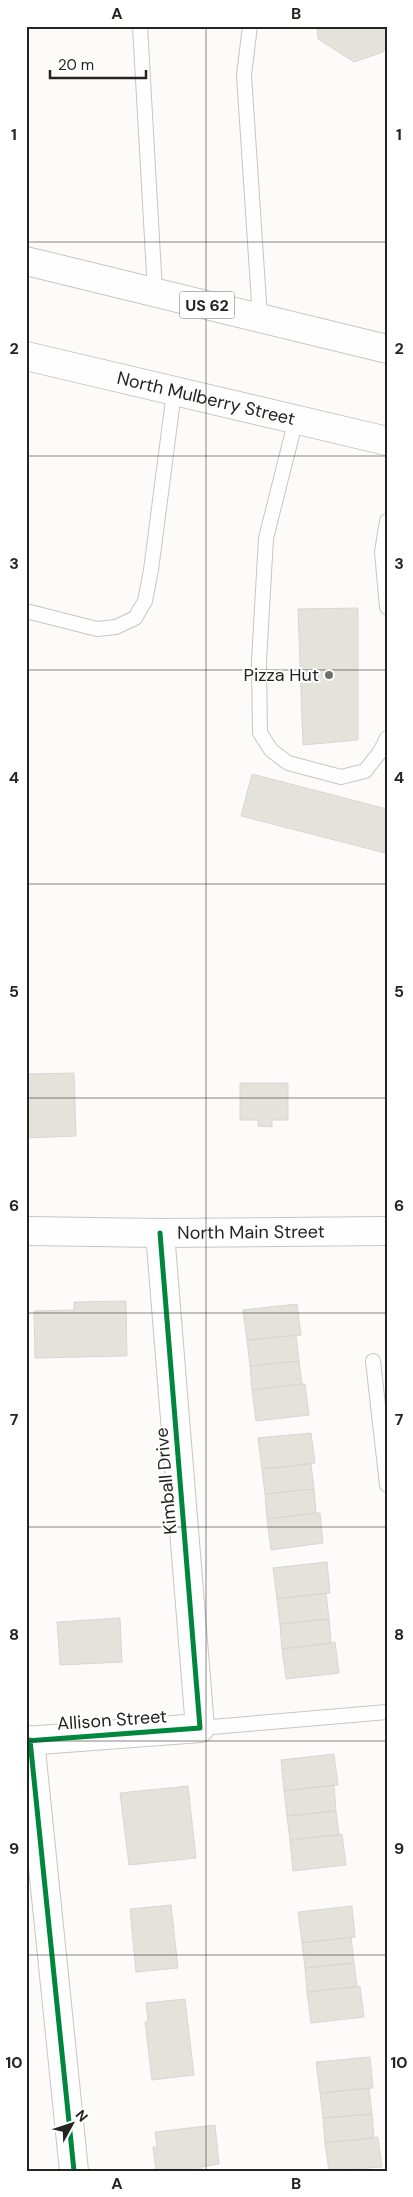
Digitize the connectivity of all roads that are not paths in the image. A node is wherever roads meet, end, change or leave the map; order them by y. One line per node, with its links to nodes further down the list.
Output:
1 (140, 26): 4 (lane)
2 (250, 26): 5 (lane)
3 (26, 261): 4 (street, US 62)
4 (155, 292): 5 (street, US 62)
5 (260, 318): 6 (street, US 62)
6 (387, 349)
7 (26, 356): 8 (street, North Mulberry Street)
8 (174, 392): 9 (street, North Mulberry Street); 13 (lane)
9 (296, 418): 10 (street, North Mulberry Street); 14 (lane)
10 (387, 441)
11 (387, 521): 12 (lane)
12 (387, 607)
13 (26, 612)
14 (387, 738)
15 (387, 1231): 17 (street, North Main Street)
16 (26, 1232): 17 (street, North Main Street)
17 (160, 1233): 21 (street, Kimball Drive)
18 (373, 1362): 19 (lane)
19 (387, 1485)
20 (387, 1712): 21 (lane)
21 (200, 1728): 22 (street, Allison Street)
22 (28, 1740): 23 (street)
23 (74, 2171)

